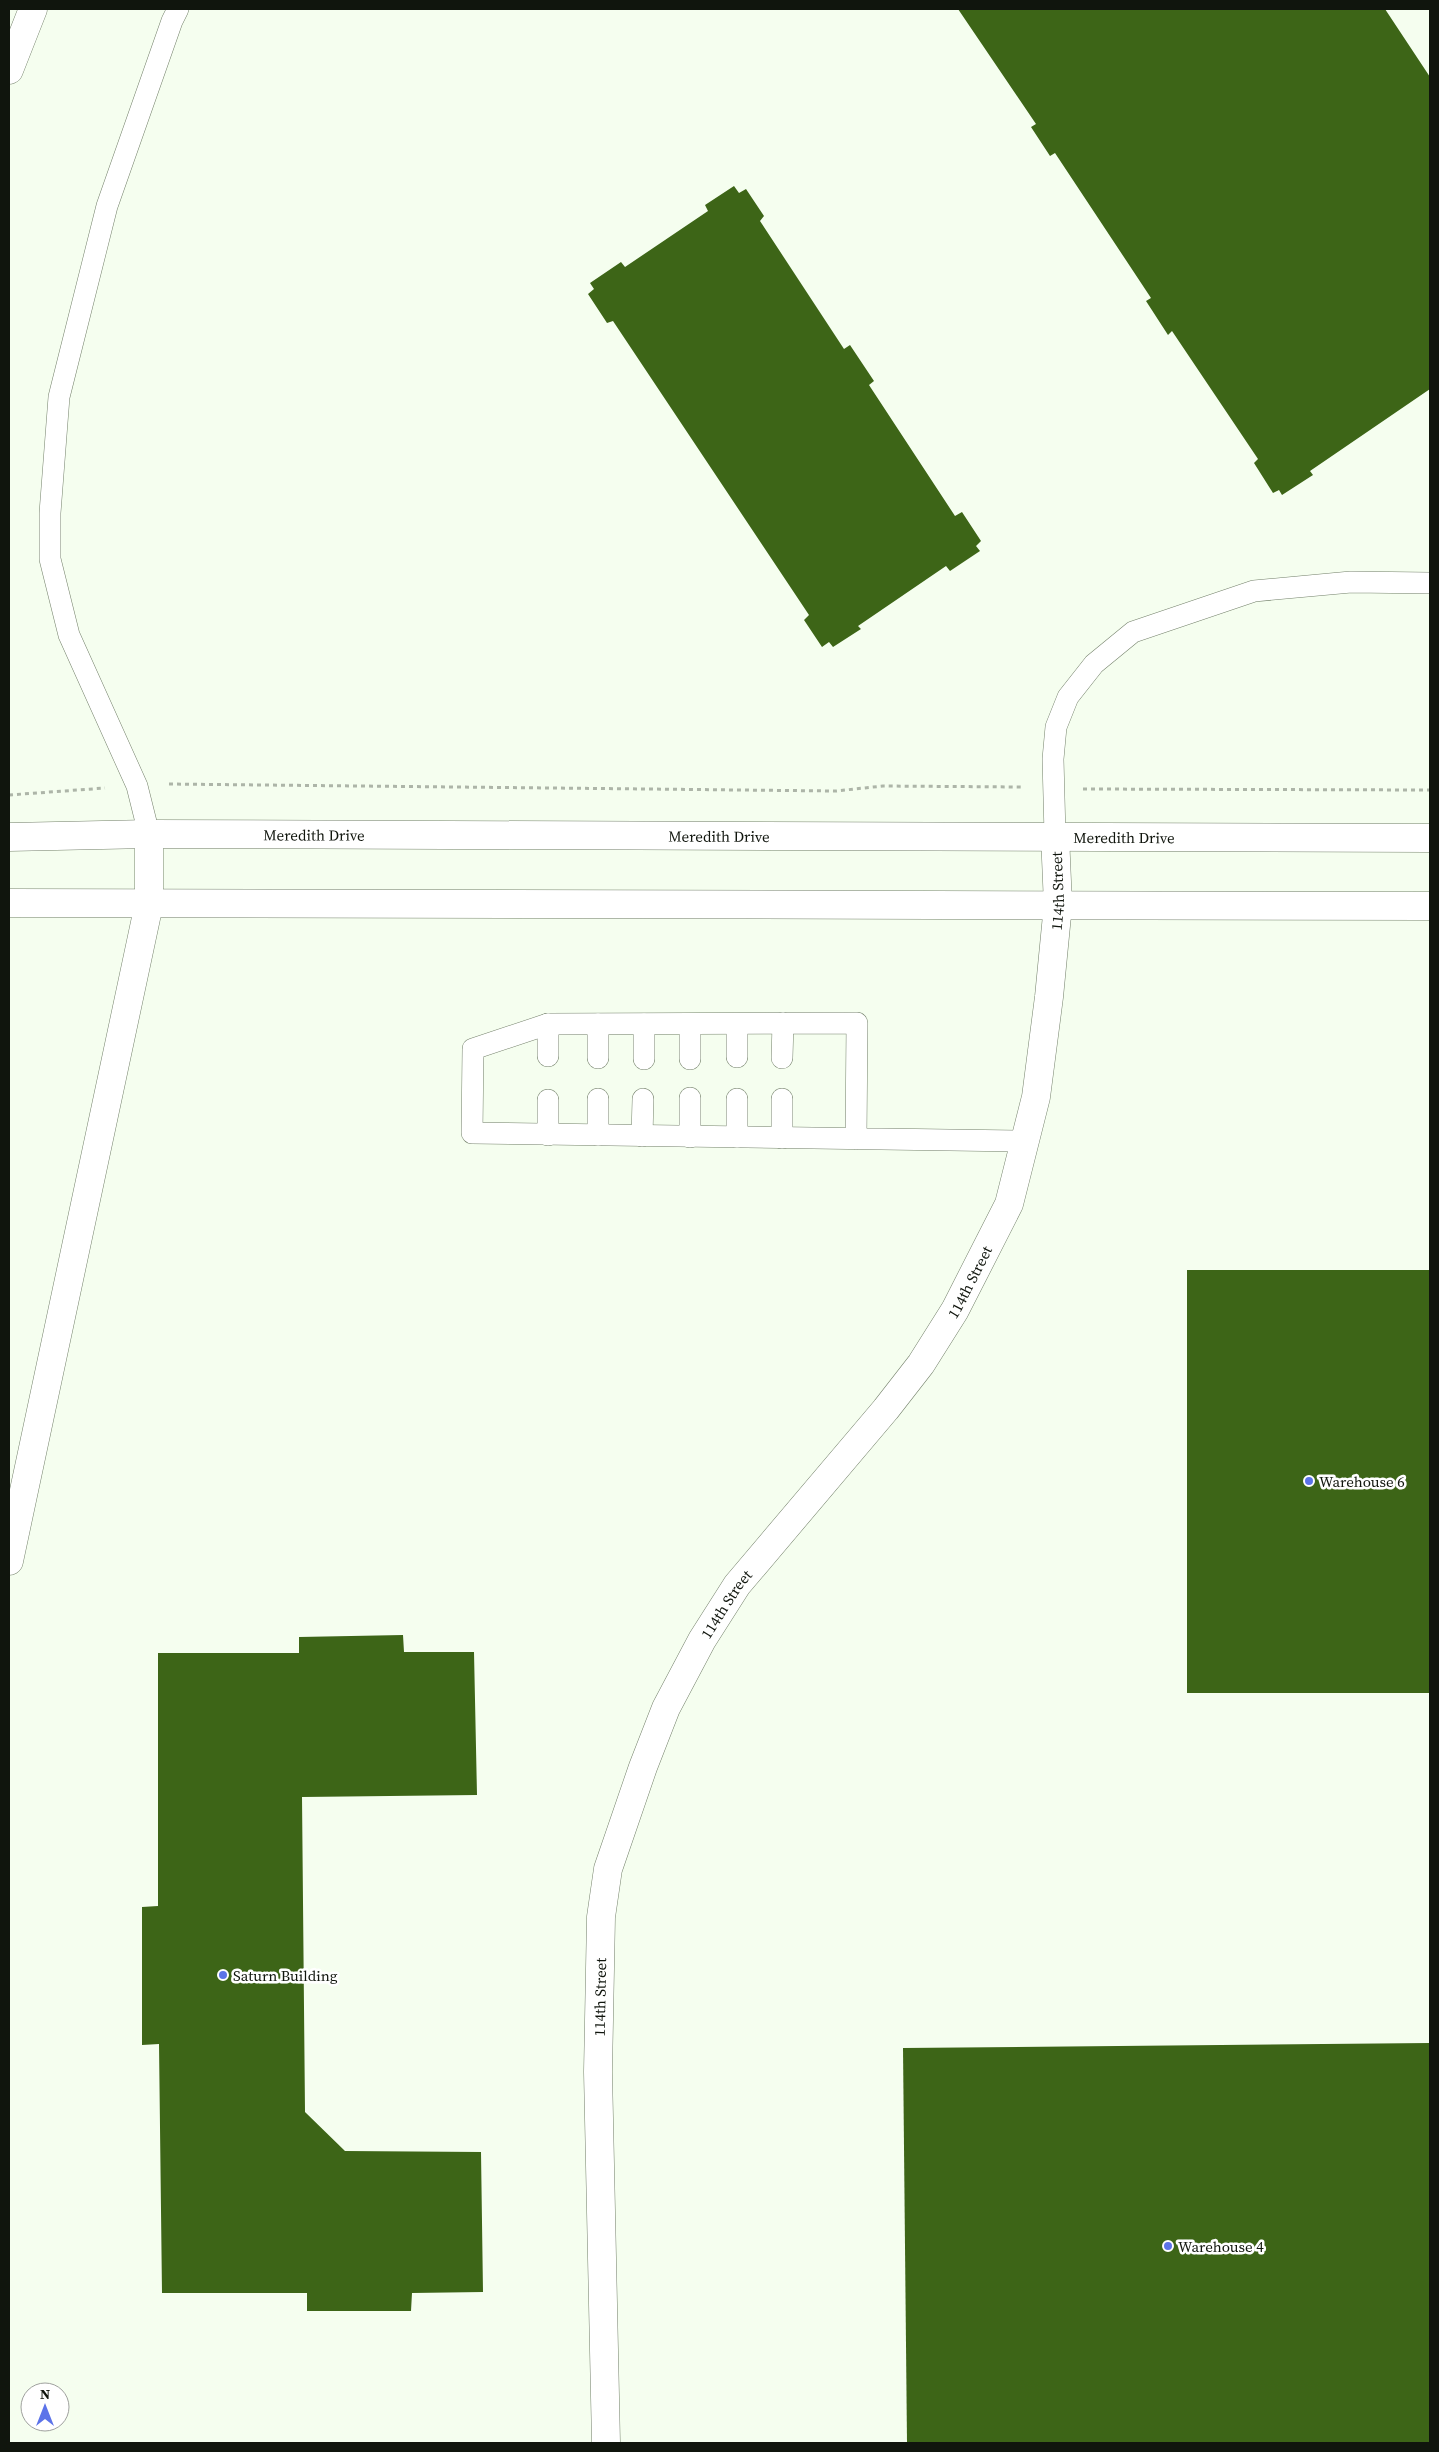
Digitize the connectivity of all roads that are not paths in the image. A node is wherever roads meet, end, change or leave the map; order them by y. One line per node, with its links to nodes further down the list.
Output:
1 (33, 9): 3 (main road)
2 (178, 9): 5 (lane)
3 (9, 70)
4 (1430, 583): 6 (lane)
5 (149, 834): 6 (main road, Meredith Drive); 7 (main road, Meredith Drive); 10 (main road)
6 (1056, 835): 8 (main road, Meredith Drive); 11 (main road, 114th Street)
7 (9, 837)
8 (1430, 838)
9 (9, 903): 10 (main road)
10 (149, 904): 11 (main road); 39 (main road)
11 (1058, 905): 12 (main road); 38 (main road, 114th Street)
12 (1430, 906)
13 (783, 1023): 18 (lane); 22 (lane); 37 (lane)
14 (548, 1024): 15 (lane); 19 (lane); 31 (lane)
15 (598, 1024): 16 (lane); 21 (lane)
16 (644, 1024): 17 (lane); 23 (lane)
17 (690, 1024): 18 (lane); 24 (lane)
18 (737, 1024): 20 (lane)
19 (548, 1056)
20 (737, 1057)
21 (598, 1058)
22 (782, 1058)
23 (644, 1059)
24 (690, 1059)
25 (690, 1098): 34 (lane)
26 (598, 1099): 32 (lane)
27 (643, 1099): 33 (lane)
28 (737, 1099): 35 (lane)
29 (782, 1099): 36 (lane)
30 (548, 1100): 31 (lane)
31 (548, 1135): 32 (lane)
32 (598, 1135): 33 (lane)
33 (642, 1136): 34 (lane)
34 (690, 1137): 35 (lane)
35 (737, 1137): 36 (lane)
36 (782, 1138): 37 (lane)
37 (856, 1138): 38 (lane)
38 (1024, 1141): 40 (main road, 114th Street)
39 (9, 1561)
40 (606, 2443)

